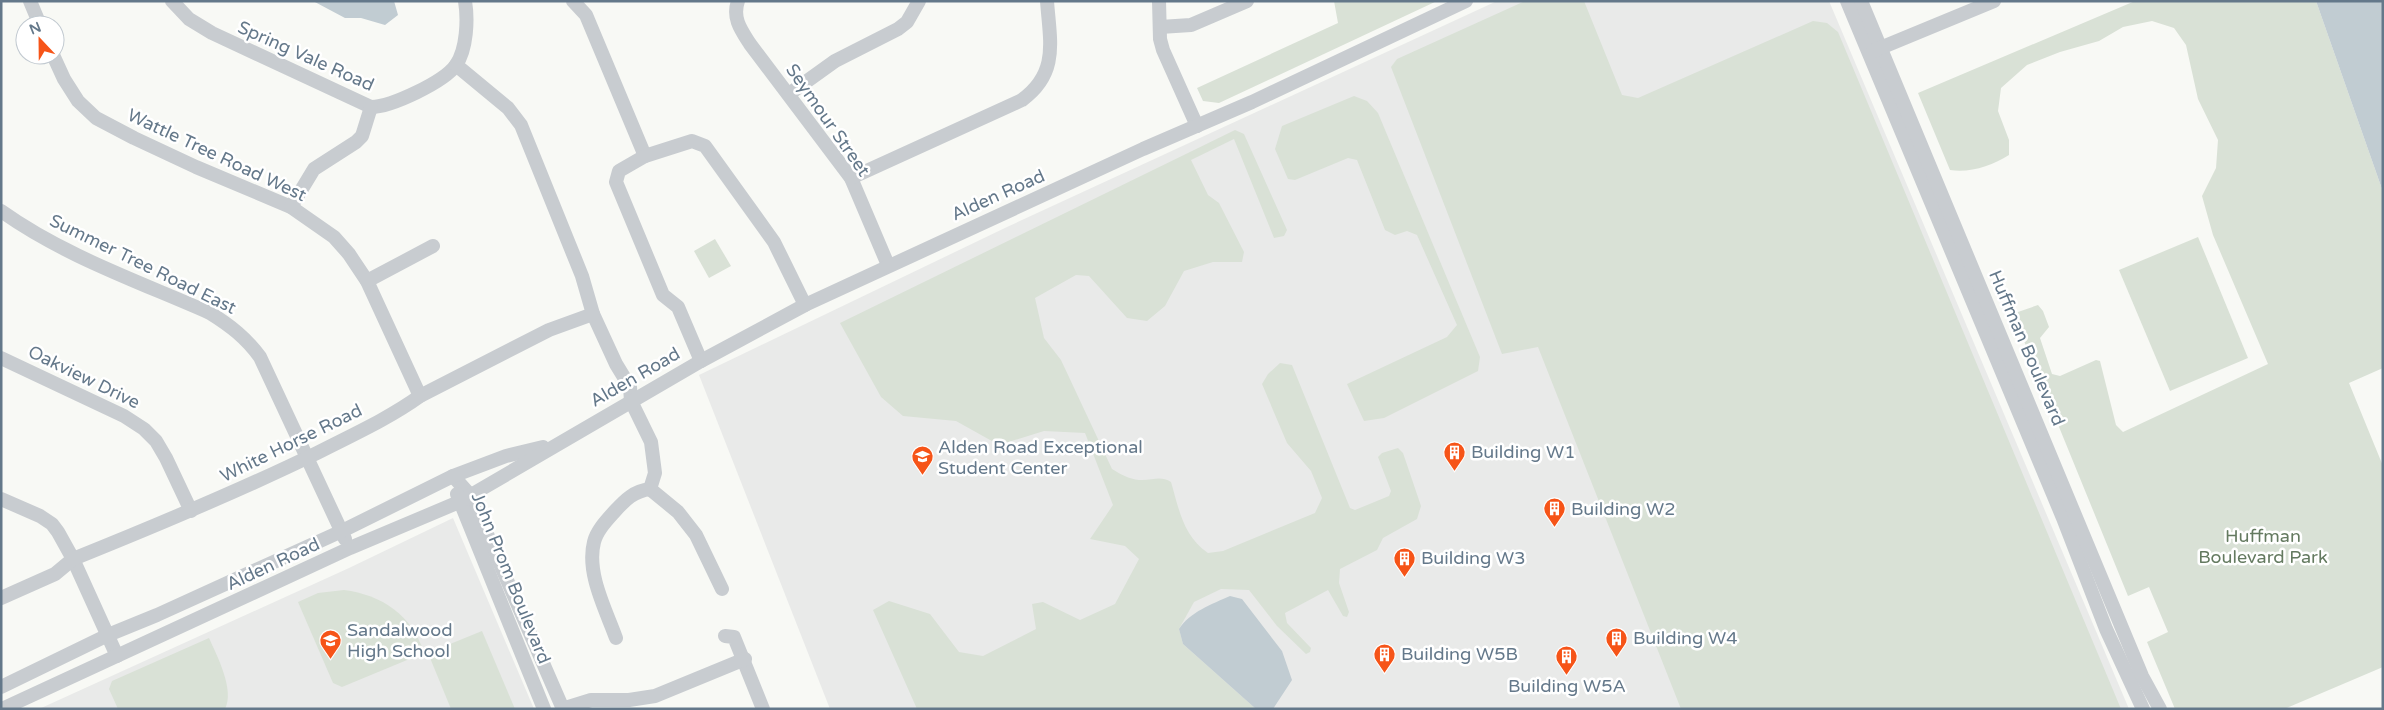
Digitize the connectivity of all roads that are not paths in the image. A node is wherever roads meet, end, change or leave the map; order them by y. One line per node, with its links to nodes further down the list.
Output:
1 (30, 1): 14 (street)
2 (172, 1): 20 (street, Spring Vale Road)
3 (465, 1): 18 (street)
4 (572, 1): 22 (street)
5 (738, 1): 19 (street, Seymour Street)
6 (918, 1): 19 (street)
7 (1047, 1): 23 (street)
8 (1159, 1): 15 (street)
9 (1247, 1): 15 (street)
10 (1466, 1): 21 (street, Alden Road)
11 (1847, 1): 16 (street, Huffman Boulevard)
12 (1861, 1): 16 (street, Huffman Boulevard)
13 (1994, 1): 16 (street)
14 (36, 15)
15 (1160, 27): 21 (street)
16 (1875, 50): 57 (street, Huffman Boulevard); 58 (street, Huffman Boulevard)
17 (58, 65): 24 (street, Wattle Tree Road West)
18 (456, 65): 20 (street, Spring Vale Road); 30 (street)
19 (789, 94): 23 (street, Seymour Street)
20 (371, 107): 24 (street)
21 (1197, 126): 27 (street, Alden Road)
22 (645, 156): 29 (street); 32 (street)
23 (851, 178): 27 (street, Seymour Street)
24 (291, 207): 28 (street, Wattle Tree Road West)
25 (1, 212): 36 (street, Summer Tree Road East)
26 (433, 246): 28 (street)
27 (888, 265): 29 (street, Alden Road)
28 (367, 281): 33 (street, Wattle Tree Road West)
29 (805, 304): 32 (street, Alden Road)
30 (593, 314): 33 (street, White Horse Road); 34 (street)
31 (1, 358): 41 (street, Oakview Drive)
32 (700, 361): 34 (street, Alden Road)
33 (420, 396): 36 (street, White Horse Road)
34 (631, 401): 35 (street, Alden Road); 38 (street)
35 (556, 444): 37 (street, Alden Road); 40 (street, Alden Road)
36 (308, 457): 41 (street, White Horse Road); 42 (street, Summer Tree Road East)
37 (453, 476): 40 (street, John Prom Boulevard); 42 (street, Alden Road)
38 (650, 490): 45 (street); 49 (street)
39 (1, 499): 44 (street)
40 (464, 499): 43 (street, Alden Road); 54 (street, John Prom Boulevard); 55 (street, John Prom Boulevard)
41 (191, 511): 44 (street, White Horse Road)
42 (342, 531): 43 (street, Summer Tree Road East); 47 (street, Alden Road)
43 (350, 548): 50 (street, Alden Road)
44 (73, 559): 46 (street, White Horse Road); 47 (street)
45 (722, 589)
46 (1, 598)
47 (108, 635): 50 (street); 52 (street, Alden Road)
48 (725, 636): 51 (street)
49 (616, 638)
50 (117, 656): 53 (street, Alden Road)
51 (745, 659): 55 (street); 56 (street)
52 (1, 686)
53 (2, 709)
54 (544, 709)
55 (562, 709)
56 (763, 709)
57 (2143, 709)
58 (2160, 709)

